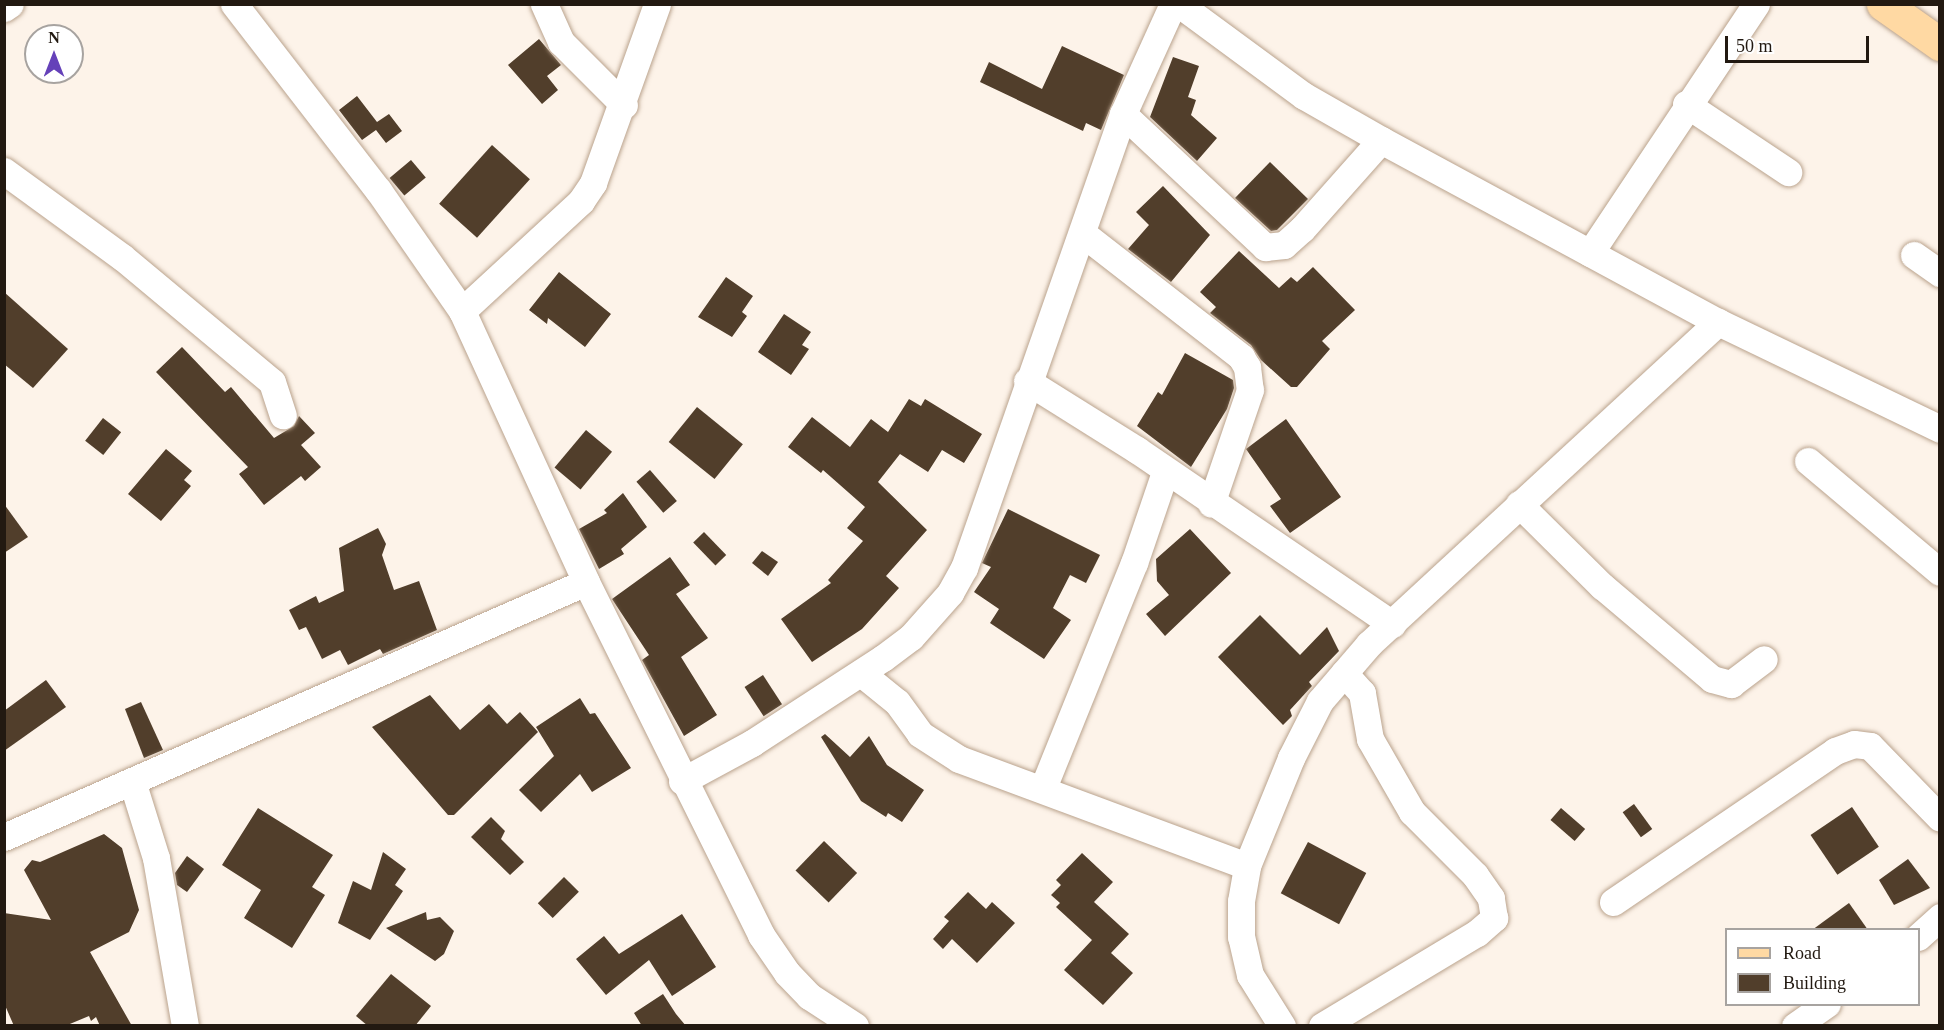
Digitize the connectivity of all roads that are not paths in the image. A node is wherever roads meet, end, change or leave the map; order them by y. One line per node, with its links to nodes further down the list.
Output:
1 (10, 4): 9 (street)
2 (234, 4): 21 (street)
3 (544, 4): 12 (street)
4 (657, 4): 12 (street)
5 (1173, 4): 13 (street)
6 (1179, 4): 14 (street)
7 (1756, 4): 11 (street)
8 (1883, 4): 10 (main road)
9 (4, 8)
10 (1940, 44)
11 (1686, 104): 16 (street); 18 (street)
12 (624, 105): 21 (street)
13 (1123, 114): 14 (street); 17 (street)
14 (1381, 140): 18 (street)
15 (4, 171): 24 (street)
16 (1788, 171)
17 (1082, 233): 23 (street); 28 (street)
18 (1590, 253): 22 (street)
19 (1914, 255): 20 (street)
20 (1940, 273)
21 (462, 311): 31 (street)
22 (1718, 322): 25 (street); 29 (street)
23 (1027, 381): 27 (street); 34 (street)
24 (283, 415)
25 (1940, 429)
26 (1808, 461): 30 (street)
27 (1165, 472): 28 (street); 38 (street)
28 (1211, 504): 32 (street)
29 (1519, 504): 32 (street); 33 (street)
30 (1940, 572)
31 (586, 582): 36 (street); 37 (street)
32 (1392, 624): 35 (street)
33 (1764, 658)
34 (861, 673): 37 (street); 38 (street)
35 (1344, 673): 41 (street); 49 (street)
36 (132, 781): 40 (street); 46 (street)
37 (682, 781): 47 (street)
38 (1043, 788): 41 (street)
39 (1940, 818): 42 (street)
40 (4, 837)
41 (1247, 866): 48 (street)
42 (1613, 902)
43 (1940, 917): 44 (street)
44 (1920, 935)
45 (1825, 1006): 50 (street)
46 (185, 1026)
47 (855, 1026)
48 (1282, 1026)
49 (1322, 1026)
50 (1795, 1026)

